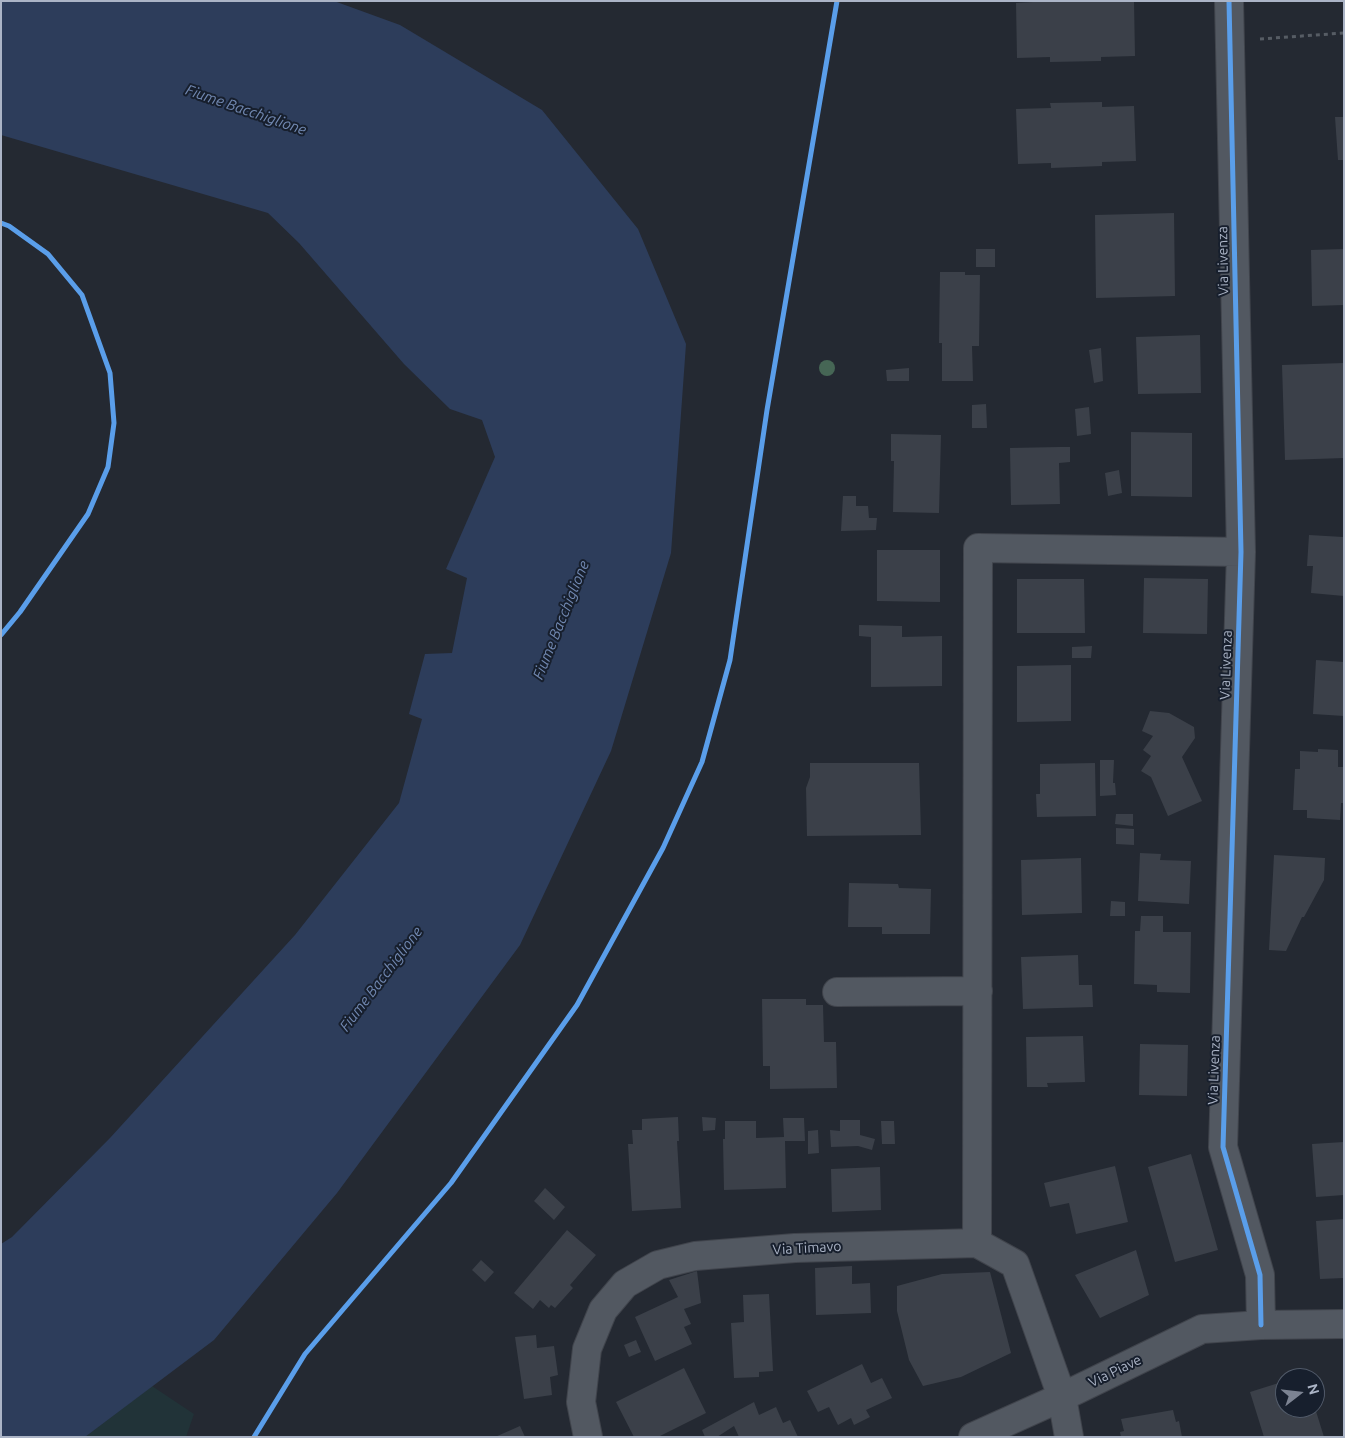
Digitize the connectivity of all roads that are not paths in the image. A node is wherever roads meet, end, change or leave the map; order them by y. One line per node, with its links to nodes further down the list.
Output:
1 (1229, 1): 2 (street, Via Livenza)
2 (1241, 552): 3 (street); 6 (street, Via Livenza)
3 (978, 991): 4 (street); 5 (street)
4 (837, 992)
5 (977, 1243): 8 (street); 9 (street, Via Timavo)
6 (1262, 1325): 7 (street, Via Piave); 8 (street, Via Piave)
7 (1343, 1327)
8 (1062, 1396): 10 (street, Via Piave); 11 (street)
9 (588, 1437)
10 (973, 1437)
11 (1069, 1437)

